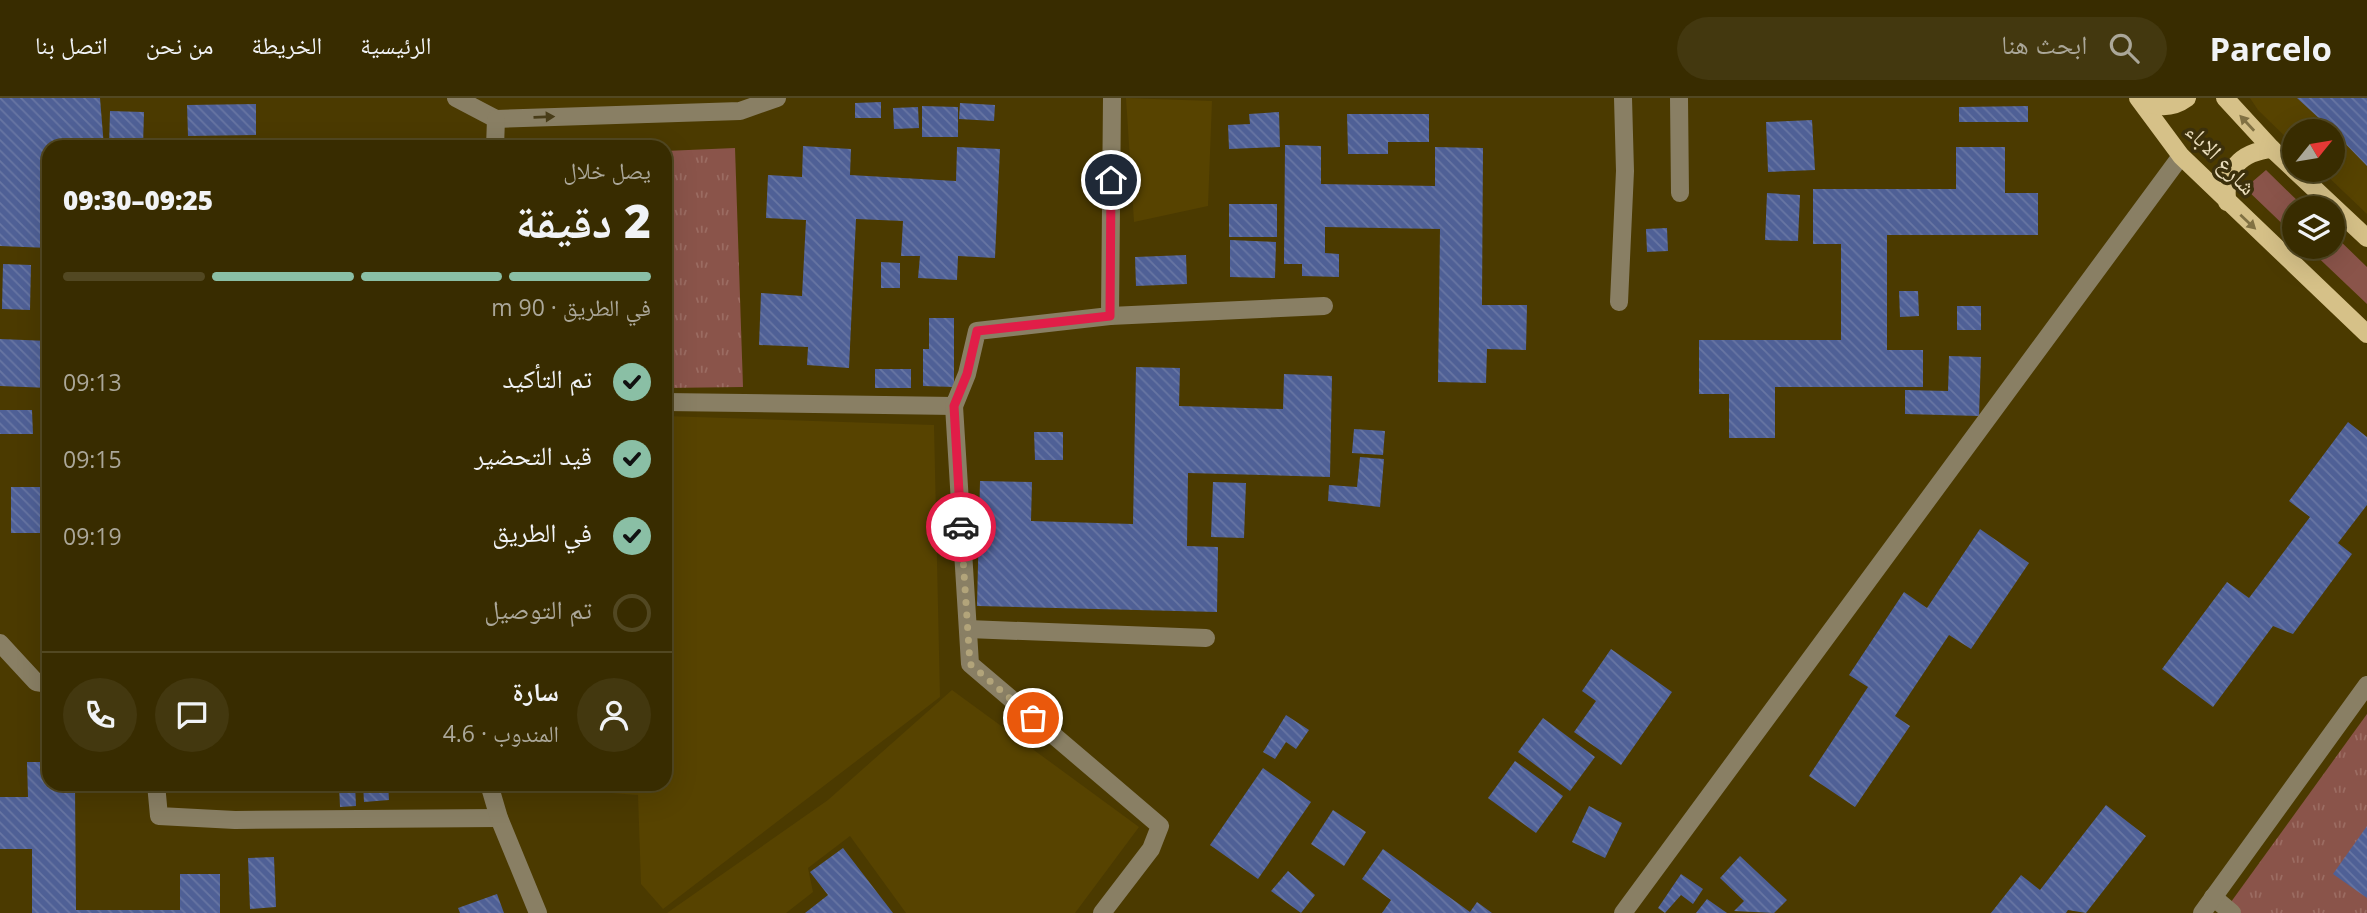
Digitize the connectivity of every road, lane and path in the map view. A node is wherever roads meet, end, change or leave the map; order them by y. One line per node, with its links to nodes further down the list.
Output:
1 (456, 98): 9 (street)
2 (776, 98): 9 (street, one-way to 2)
3 (1112, 98): 18 (street)
4 (1623, 98): 16 (street)
5 (1679, 98): 13 (street)
6 (2139, 98): 7 (main road); 12 (main road, شارع الاباء)
7 (2187, 98)
8 (2225, 98): 11 (main road, شارع الاباء, one-way to 8)
9 (496, 119): 10 (street)
10 (495, 140)
11 (2272, 149): 14 (main road); 15 (main road, شارع الاباء)
12 (2181, 156): 14 (main road, شارع الاباء); 33 (street)
13 (1680, 193)
14 (2227, 202): 19 (main road, شارع الاباء, one-way to 19)
15 (2367, 238)
16 (1619, 302)
17 (1324, 306): 18 (street)
18 (1110, 316): 21 (street)
19 (2367, 334)
20 (672, 402): 21 (street)
21 (954, 406): 22 (street)
22 (968, 629): 23 (street); 32 (street)
23 (1206, 638)
24 (0, 643): 25 (street)
25 (42, 683)
26 (2367, 685): 30 (street)
27 (157, 791): 29 (street)
28 (491, 791): 29 (street)
29 (499, 818): 31 (street)
30 (2213, 897): 34 (street); 35 (street)
31 (538, 913)
32 (1102, 913)
33 (1623, 913)
34 (2202, 913)
35 (2232, 913)

